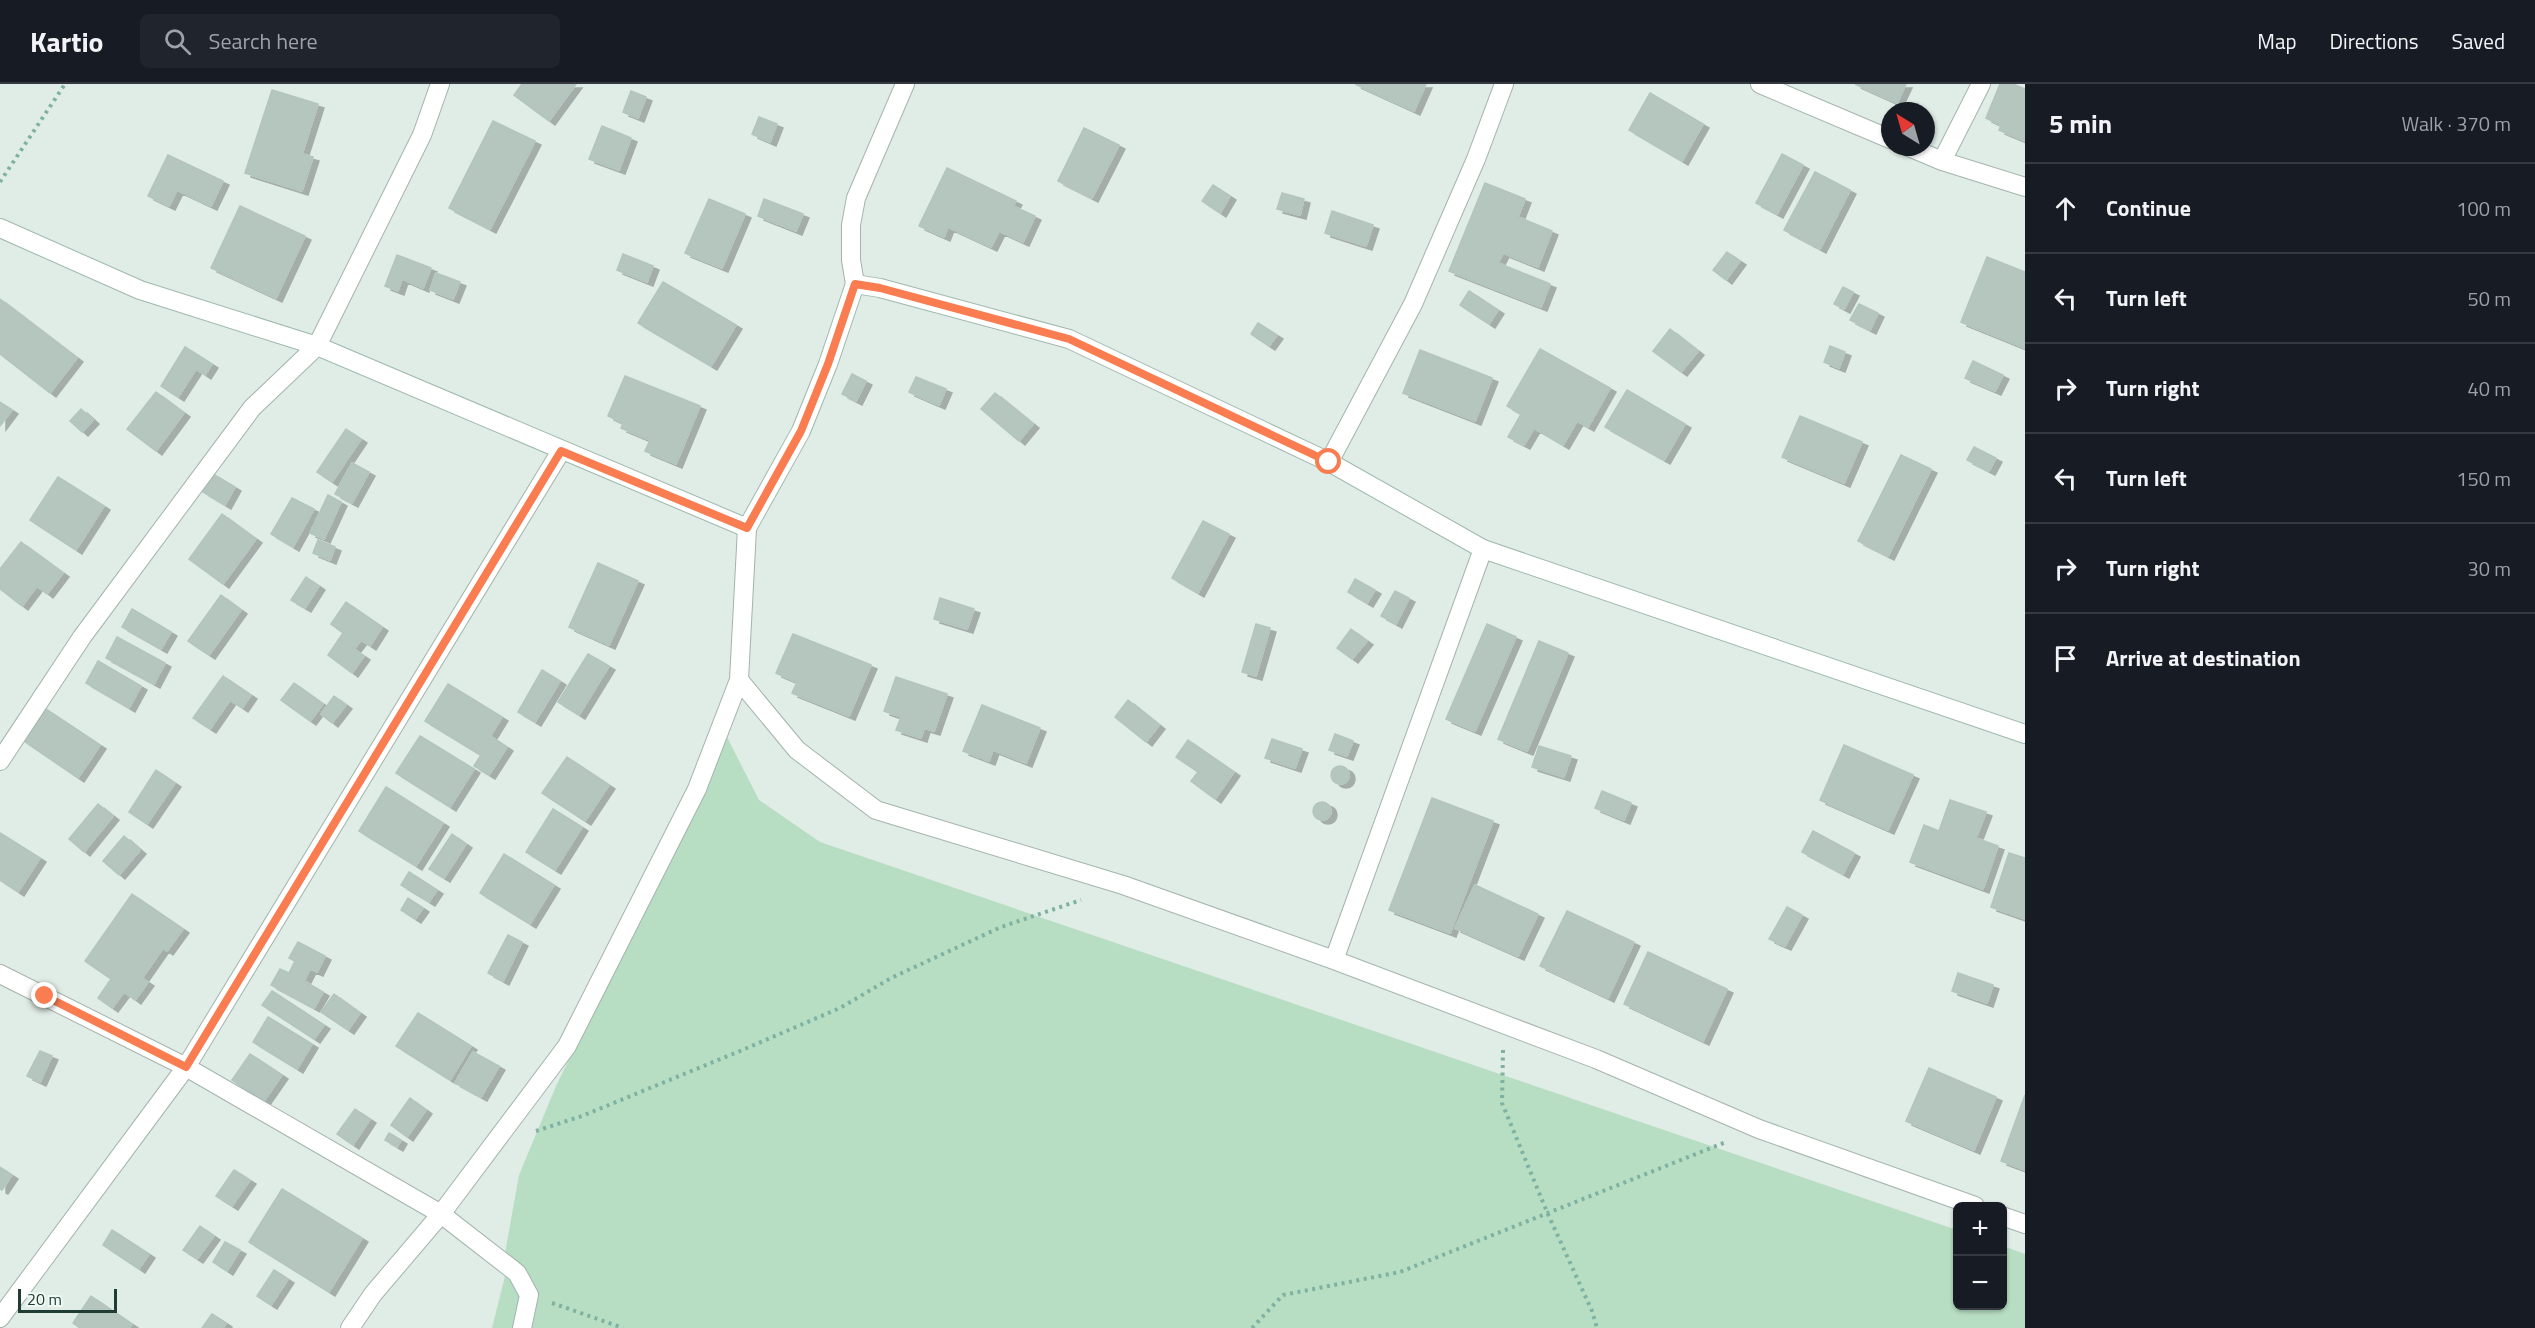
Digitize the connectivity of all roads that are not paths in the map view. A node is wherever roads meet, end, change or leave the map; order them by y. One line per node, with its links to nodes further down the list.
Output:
1 (440, 84): 12 (street)
2 (905, 84): 11 (street)
3 (1504, 84): 14 (street)
4 (1760, 84): 6 (street)
5 (1981, 84): 8 (street)
6 (1881, 135)
7 (1930, 156): 8 (street)
8 (1942, 161): 9 (street)
9 (2025, 187)
10 (0, 228): 12 (street)
11 (855, 284): 14 (street); 15 (street)
12 (317, 346): 13 (street); 19 (street)
13 (561, 451): 15 (street); 22 (street)
14 (1329, 462): 16 (street)
15 (747, 528): 17 (street)
16 (1483, 549): 18 (street); 20 (street)
17 (739, 680): 20 (street); 24 (street)
18 (2025, 734)
19 (0, 761)
20 (1334, 960): 23 (street)
21 (0, 974): 22 (street)
22 (186, 1067): 24 (street); 27 (street)
23 (1964, 1202)
24 (441, 1214): 28 (street); 29 (street)
25 (2007, 1218): 26 (street)
26 (2025, 1224)
27 (0, 1318)
28 (351, 1328)
29 (522, 1328)

